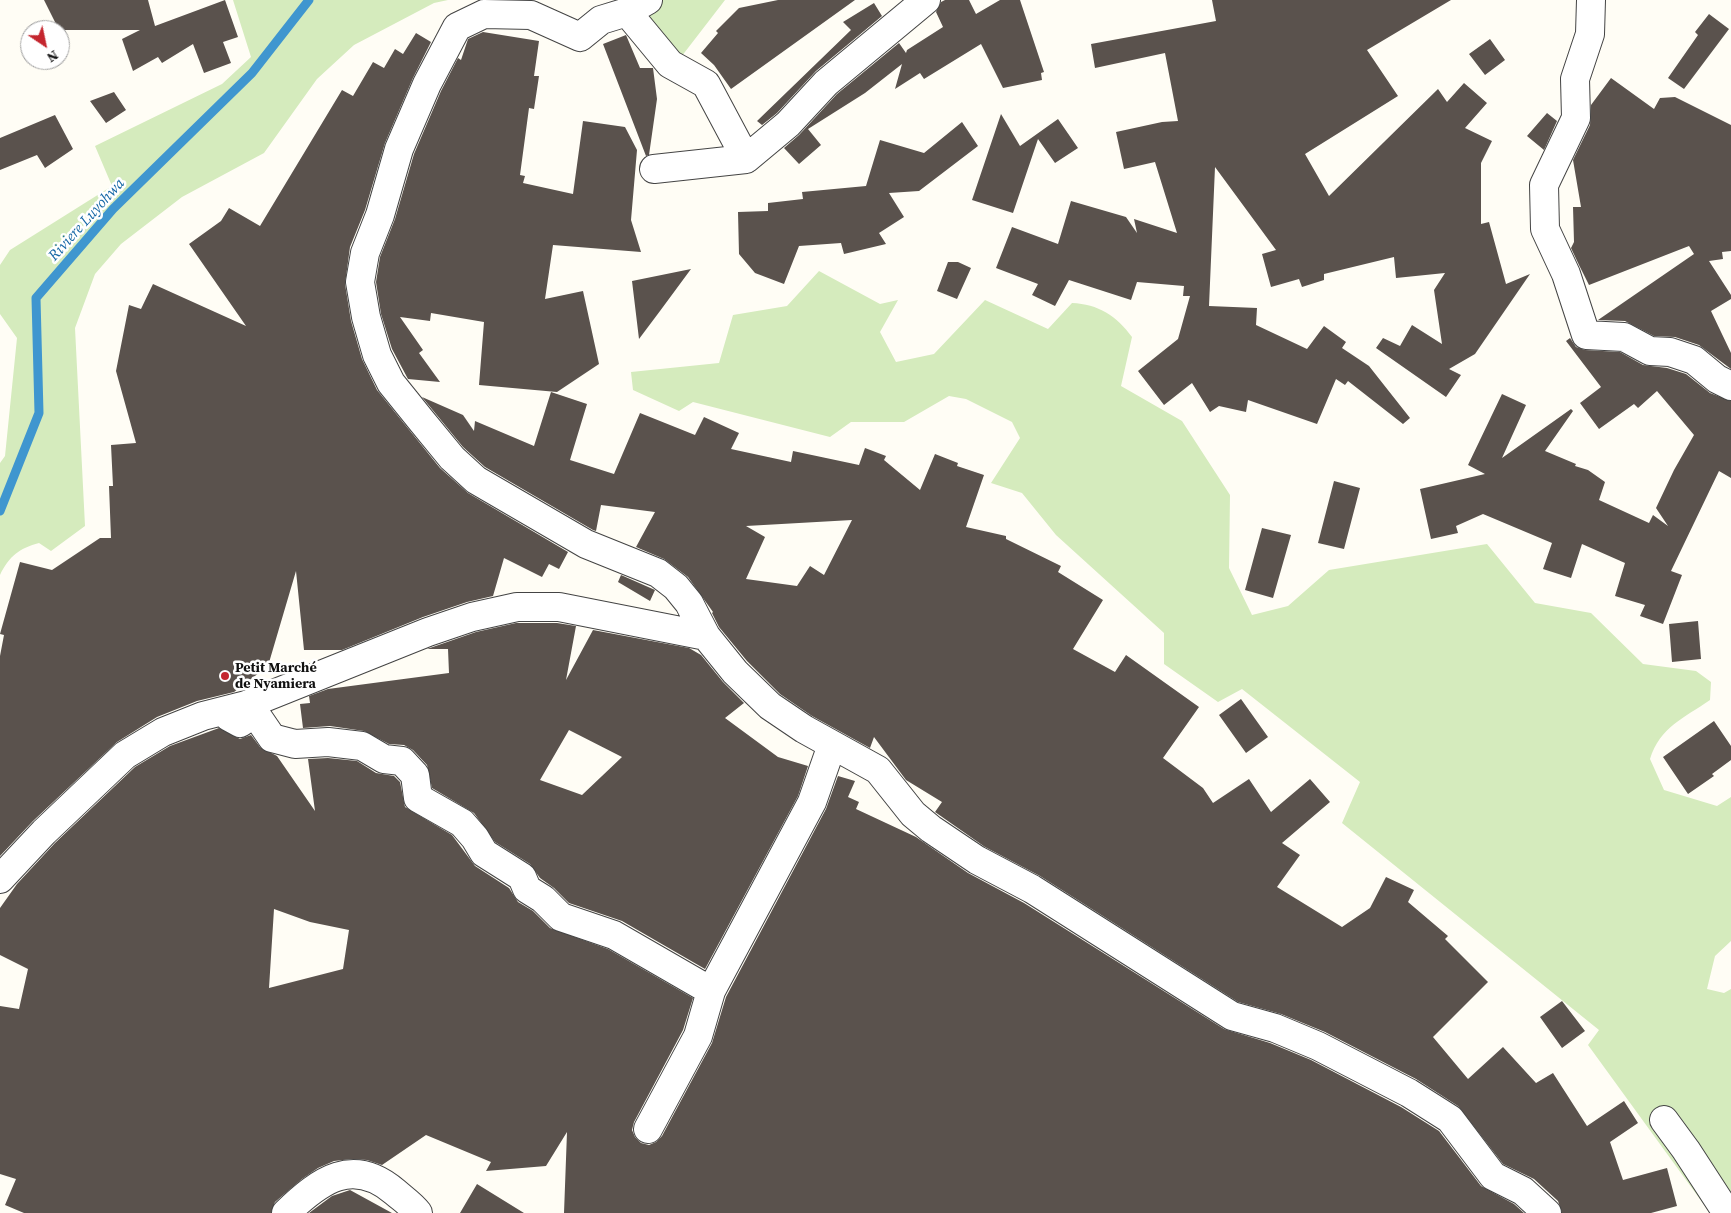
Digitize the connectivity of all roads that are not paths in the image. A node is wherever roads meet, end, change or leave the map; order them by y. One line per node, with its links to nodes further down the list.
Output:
1 (926, 0): 4 (street)
2 (1591, 0): 6 (street)
3 (638, 6): 4 (street); 7 (street)
4 (746, 159): 5 (street)
5 (654, 169)
6 (1731, 386)
7 (706, 636): 8 (street); 9 (street)
8 (220, 712): 10 (street); 11 (street)
9 (832, 745): 11 (street); 16 (street)
10 (0, 879)
11 (711, 991): 13 (street)
12 (1664, 1120): 17 (street)
13 (648, 1129)
14 (286, 1213): 15 (street)
15 (418, 1213)
16 (1547, 1213)
17 (1727, 1213)

